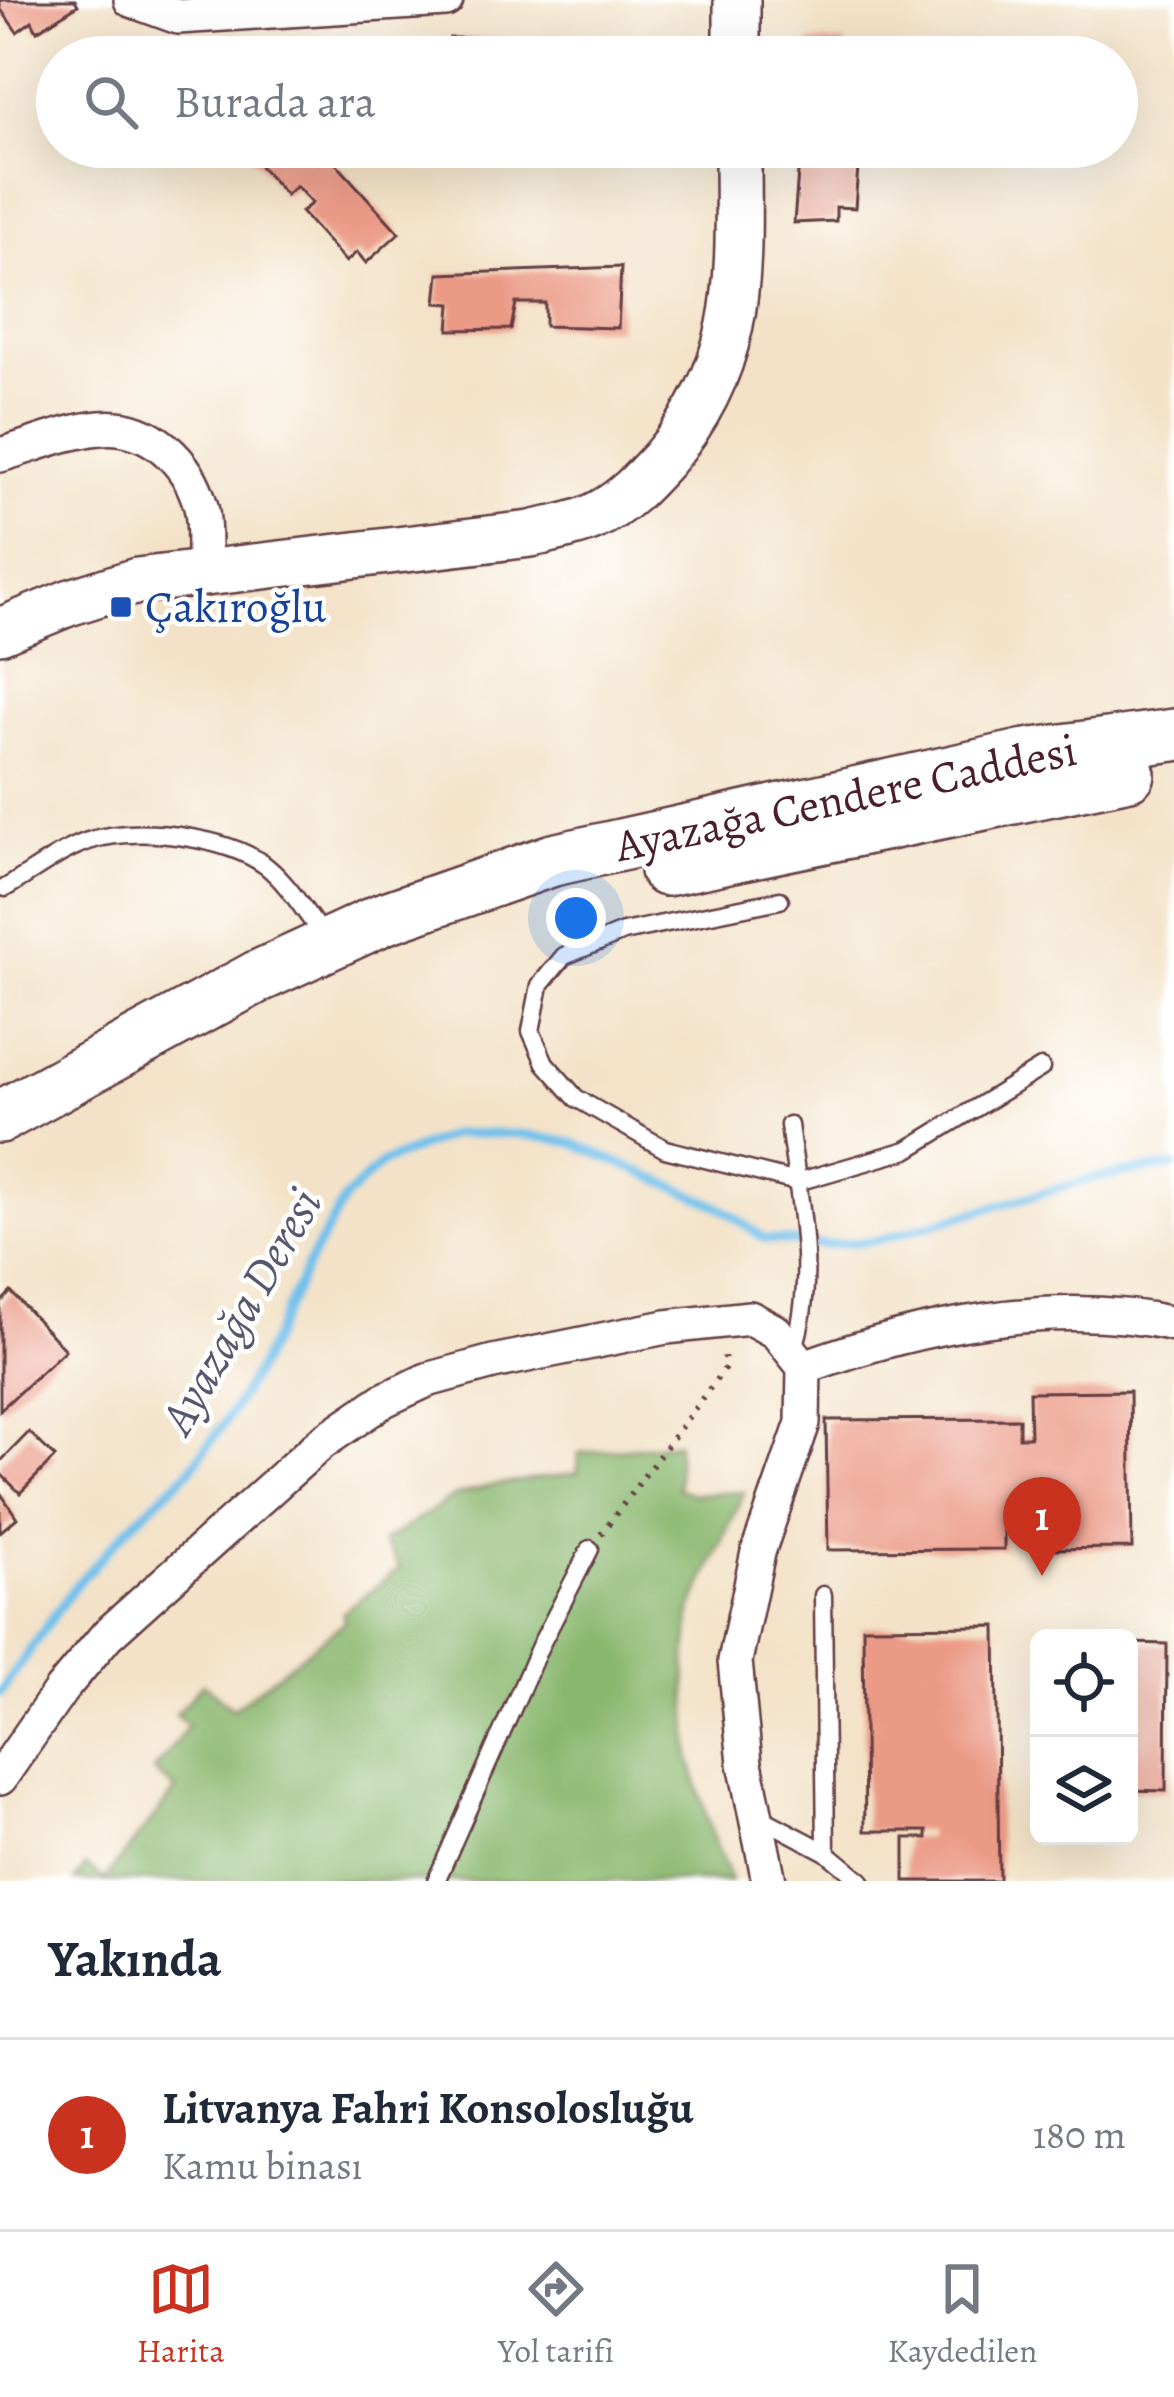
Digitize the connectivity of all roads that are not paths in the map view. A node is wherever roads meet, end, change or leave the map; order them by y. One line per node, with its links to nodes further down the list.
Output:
1 (131, 0): 2 (street)
2 (446, 0)
3 (737, 0): 4 (street)
4 (737, 36)
5 (738, 168): 7 (street)
6 (0, 455): 7 (street)
7 (204, 573): 8 (street)
8 (0, 631)
9 (1174, 735): 13 (main road, Ayazağa Cendere Caddesi)
10 (1174, 769): 17 (main road, Ayazağa Cendere Caddesi)
11 (5, 888): 13 (lane)
12 (780, 899): 18 (lane)
13 (330, 944): 15 (main road, Ayazağa Cendere Caddesi)
14 (1041, 1068): 18 (lane)
15 (0, 1118)
16 (789, 1125): 18 (lane)
17 (0, 1150)
18 (797, 1182): 20 (lane)
19 (1174, 1324): 20 (street)
20 (798, 1359): 23 (street); 24 (street)
21 (590, 1549): 26 (lane)
22 (823, 1594): 25 (lane)
23 (0, 1778)
24 (754, 1815): 25 (lane); 27 (street)
25 (826, 1852): 28 (lane)
26 (436, 1881)
27 (769, 1881)
28 (861, 1881)

